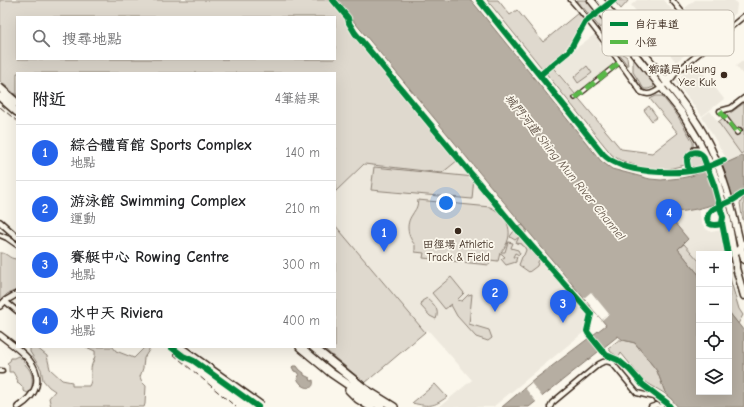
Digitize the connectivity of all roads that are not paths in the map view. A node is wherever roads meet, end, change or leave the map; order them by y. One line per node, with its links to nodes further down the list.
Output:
1 (571, 0): 10 (street)
2 (591, 0): 7 (main road)
3 (600, 0): 5 (main road)
4 (672, 0): 6 (street)
5 (608, 10)
6 (680, 10)
7 (602, 13)
8 (744, 16): 9 (street)
9 (734, 24)
10 (602, 38)
11 (615, 56): 15 (street)
12 (636, 56): 17 (main road)
13 (646, 56): 16 (main road)
14 (696, 56): 16 (street)
15 (620, 62): 17 (street); 20 (street)
16 (666, 81): 17 (street); 28 (main road)
17 (661, 87): 26 (main road)
18 (0, 88): 22 (highway)
19 (0, 97): 23 (highway)
20 (575, 98)
21 (744, 98): 24 (street)
22 (16, 101)
23 (16, 111)
24 (720, 111): 25 (street)
25 (740, 130)
26 (703, 148): 27 (street); 28 (main road)
27 (694, 149)
28 (714, 163): 30 (main road); 36 (main road)
29 (0, 223): 33 (street)
30 (736, 223): 31 (main road); 35 (main road)
31 (744, 232)
32 (0, 235): 34 (street)
33 (16, 236)
34 (16, 244)
35 (743, 248): 36 (main road); 37 (main road)
36 (734, 255): 39 (main road)
37 (744, 260)
38 (732, 265): 39 (main road)
39 (736, 268): 41 (main road)
40 (16, 295): 42 (street)
41 (744, 296)
42 (5, 301): 43 (street); 44 (street)
43 (0, 306)
44 (16, 310)
45 (0, 335): 50 (street)
46 (182, 348): 51 (street, bridge)
47 (301, 348): 49 (highway)
48 (314, 348): 54 (highway)
49 (331, 373): 52 (highway); 53 (highway)
50 (18, 407)
51 (265, 407)
52 (371, 407)
53 (381, 407)
54 (394, 407)
55 (550, 407): 58 (street)
56 (651, 407): 57 (street)
57 (661, 407)
58 (667, 407)

